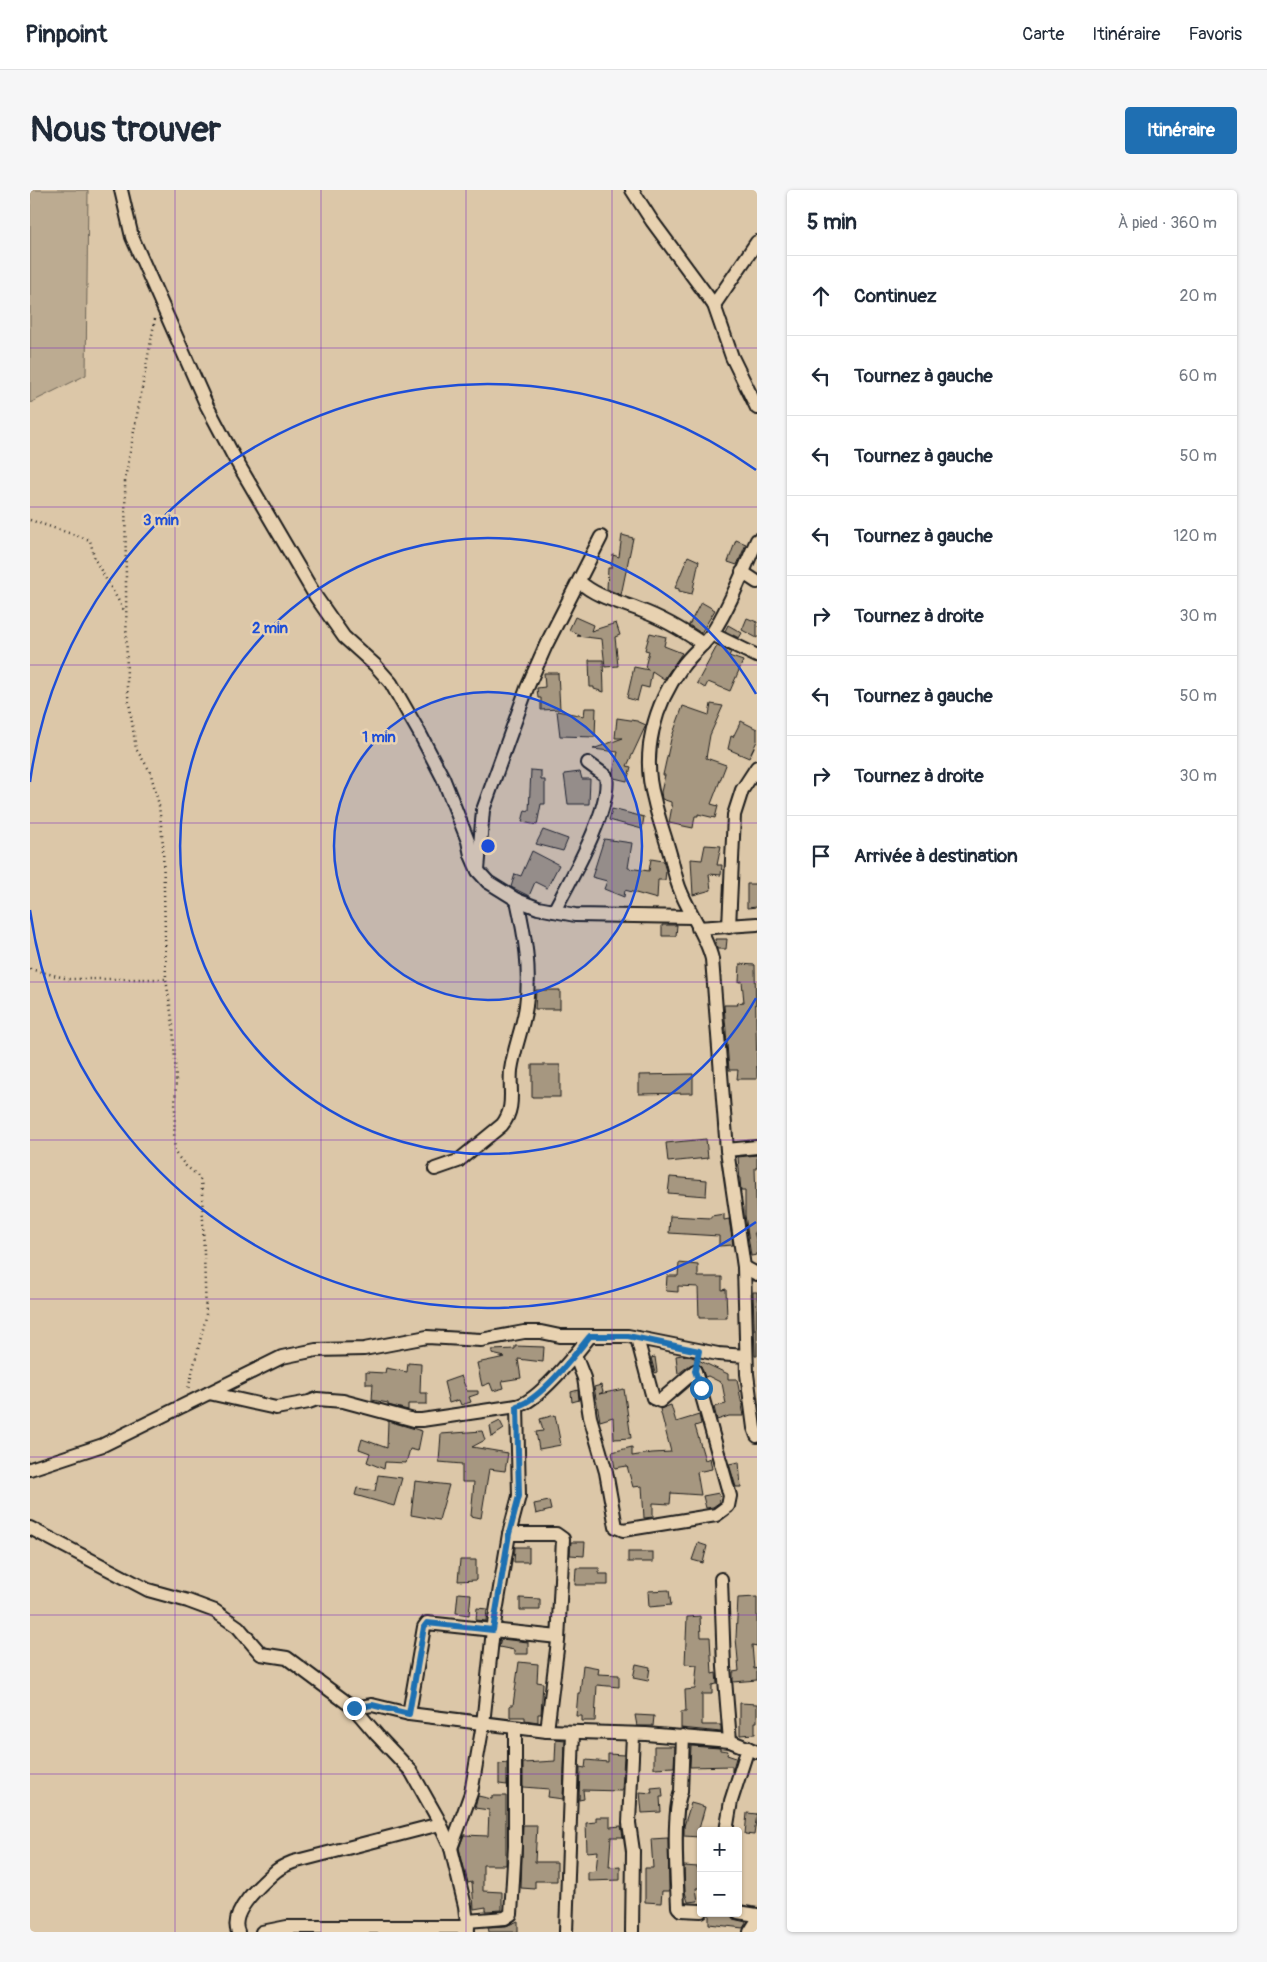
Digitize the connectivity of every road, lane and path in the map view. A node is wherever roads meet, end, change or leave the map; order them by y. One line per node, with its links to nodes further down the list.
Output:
1 (121, 190): 4 (street)
2 (632, 190): 5 (street)
3 (757, 242): 5 (street)
4 (158, 298): 14 (path); 20 (street)
5 (714, 305): 6 (street)
6 (753, 393): 7 (street)
7 (757, 408)
8 (30, 520): 14 (path)
9 (601, 537): 12 (street)
10 (757, 540): 11 (street)
11 (742, 572): 13 (street); 15 (street)
12 (580, 582): 16 (street); 20 (street)
13 (757, 582)
14 (126, 613): 27 (path)
15 (712, 634): 16 (street); 17 (street)
16 (703, 644): 23 (street)
17 (757, 656)
18 (588, 763): 22 (street)
19 (757, 767): 25 (street)
20 (478, 871): 21 (street)
21 (517, 900): 22 (street); 30 (street)
22 (554, 911): 23 (street)
23 (695, 923): 25 (street); 29 (street)
24 (757, 924): 25 (street)
25 (729, 927)
26 (30, 969): 27 (path)
27 (166, 979): 43 (path)
28 (757, 1147): 29 (street)
29 (727, 1150): 31 (street)
30 (435, 1169)
31 (744, 1267): 32 (street); 37 (street)
32 (757, 1274)
33 (590, 1336): 34 (street); 38 (street); 42 (street)
34 (637, 1338): 36 (street); 39 (street)
35 (757, 1338): 37 (street)
36 (699, 1351): 37 (street); 39 (street)
37 (746, 1352): 40 (street)
38 (575, 1355): 39 (street); 44 (street)
39 (695, 1371)
40 (747, 1374): 41 (street); 45 (street)
41 (757, 1382)
42 (209, 1393): 43 (street); 44 (street)
43 (183, 1406): 46 (street)
44 (517, 1406): 48 (street)
45 (757, 1436)
46 (30, 1469)
47 (30, 1528): 52 (street)
48 (509, 1534): 50 (street); 51 (street)
49 (721, 1579): 60 (street)
50 (493, 1630): 51 (street); 53 (street); 54 (street)
51 (558, 1637): 56 (street)
52 (354, 1708): 53 (street); 62 (street)
53 (409, 1714): 54 (street)
54 (483, 1724): 55 (street); 64 (street)
55 (515, 1728): 56 (street); 69 (street)
56 (547, 1731): 57 (street)
57 (573, 1733): 58 (street); 72 (street)
58 (633, 1735): 59 (street); 73 (street)
59 (683, 1736): 60 (street); 65 (street)
60 (730, 1740): 61 (street)
61 (752, 1750): 63 (street)
62 (440, 1824): 64 (street); 70 (street)
63 (727, 1827)
64 (451, 1848): 69 (street)
65 (697, 1911)
66 (742, 1913): 67 (street)
67 (757, 1915)
68 (757, 1921): 74 (street)
69 (468, 1927): 71 (street)
70 (238, 1932)
71 (262, 1932)
72 (566, 1932)
73 (632, 1932)
74 (750, 1932)

